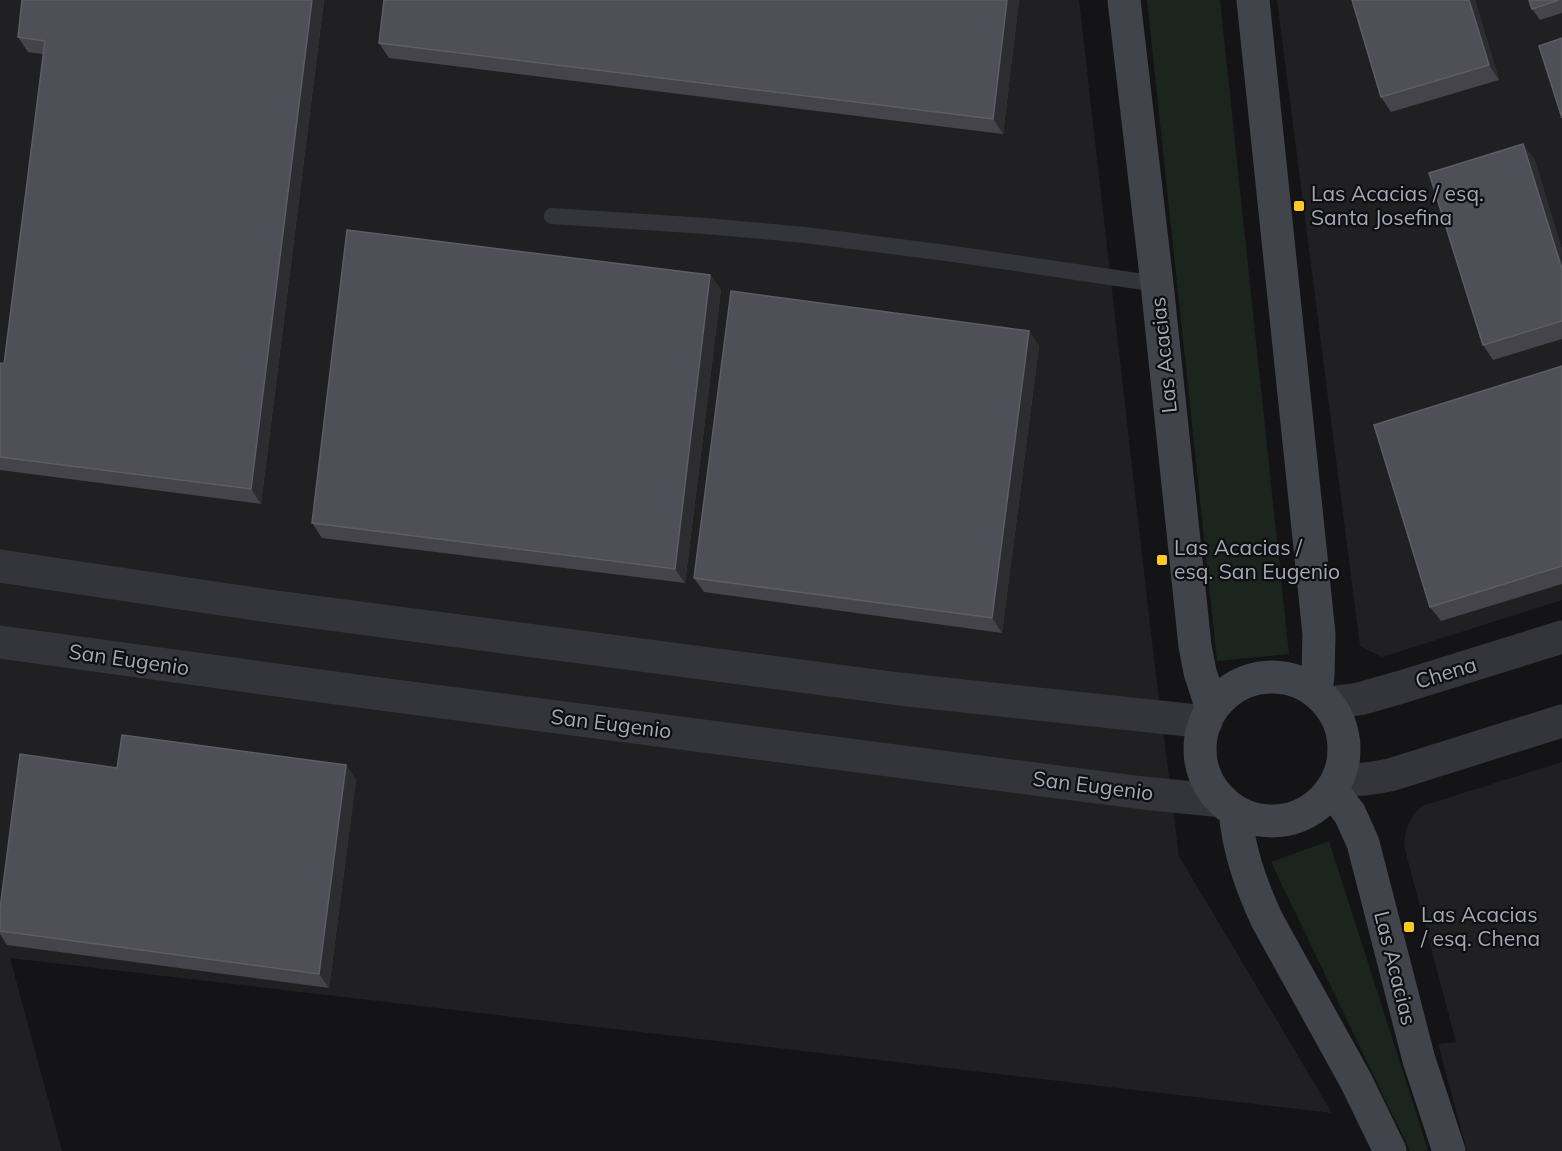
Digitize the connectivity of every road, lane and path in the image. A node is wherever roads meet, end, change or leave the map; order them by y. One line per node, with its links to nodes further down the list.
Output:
1 (1124, 0): 4 (main road, Las Acacias)
2 (1253, 0): 8 (main road)
3 (552, 216): 4 (lane)
4 (1157, 284): 9 (main road, Las Acacias)
5 (0, 566): 9 (street)
6 (1562, 637): 8 (street, Chena)
7 (0, 642): 12 (street, San Eugenio)
8 (1322, 698): 9 (main road); 11 (main road)
9 (1209, 716): 12 (main road)
10 (1562, 721): 11 (street)
11 (1335, 783): 12 (main road); 14 (main road, Las Acacias)
12 (1229, 806): 13 (main road)
13 (1390, 1151)
14 (1449, 1151)

